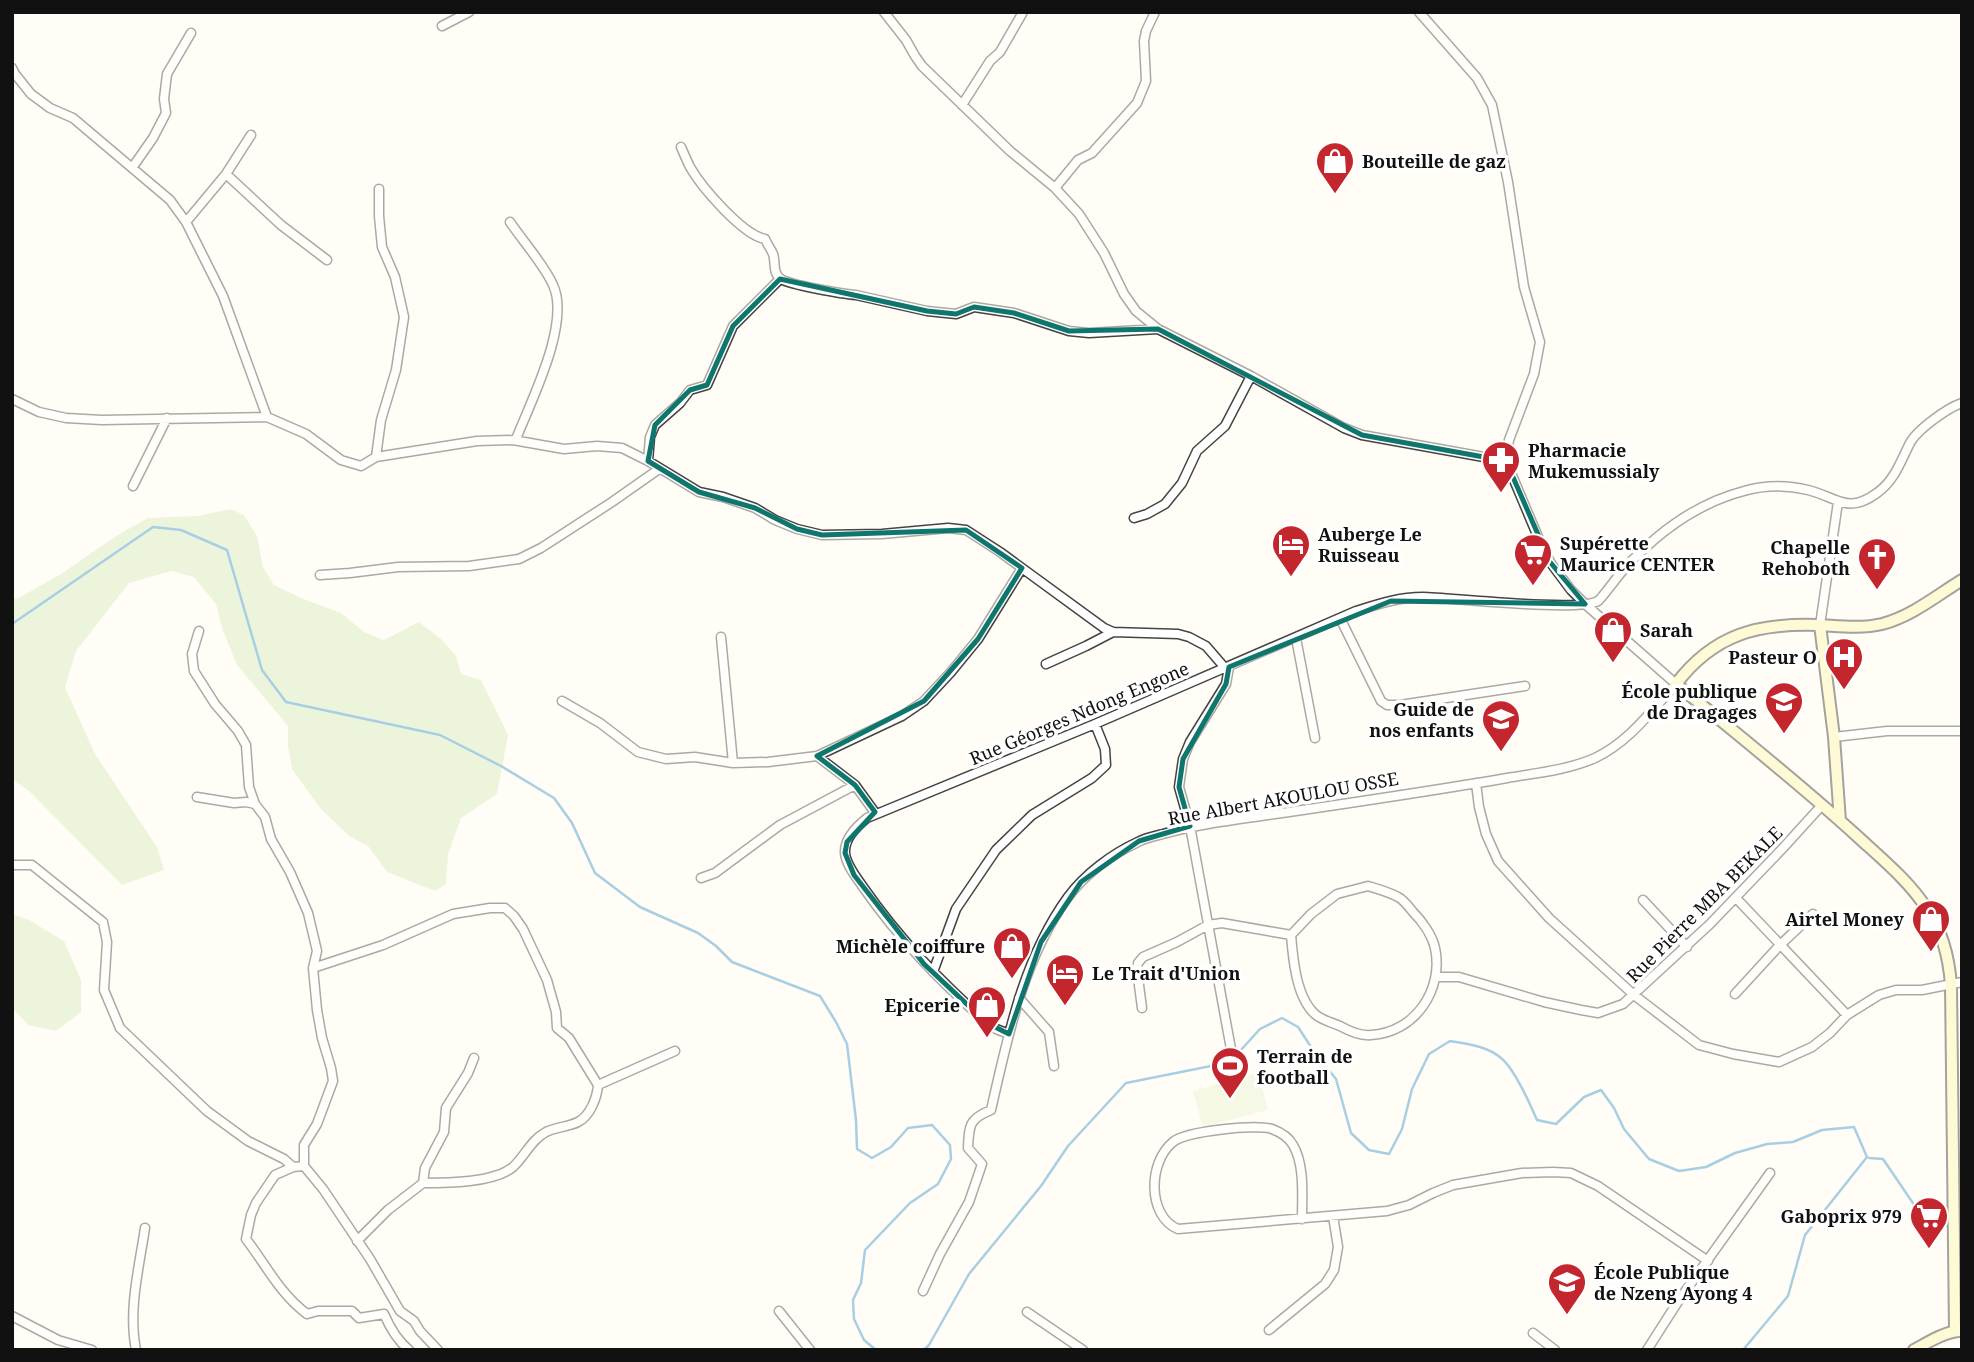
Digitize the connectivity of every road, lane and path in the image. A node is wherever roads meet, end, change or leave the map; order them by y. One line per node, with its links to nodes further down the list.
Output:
1 (469, 12): 6 (street)
2 (884, 12): 9 (street)
3 (1023, 12): 9 (street)
4 (1155, 12): 14 (street)
5 (1419, 12): 29 (street)
6 (442, 26)
7 (191, 33): 12 (street)
8 (12, 68): 12 (street)
9 (962, 105): 14 (street)
10 (251, 135): 13 (street)
11 (681, 147): 19 (street)
12 (132, 168): 16 (street)
13 (226, 174): 16 (street); 18 (street)
14 (1055, 188): 20 (street)
15 (379, 189): 27 (street)
16 (186, 222): 24 (street)
17 (510, 222): 26 (street)
18 (327, 260)
19 (780, 279): 20 (street); 28 (street)
20 (1158, 329): 21 (street)
21 (1251, 376): 29 (street); 33 (street)
22 (12, 399): 25 (street)
23 (1962, 403): 32 (street)
24 (267, 417): 25 (street); 27 (street)
25 (167, 418): 31 (street)
26 (513, 440): 27 (street); 28 (street)
27 (376, 457)
28 (648, 461): 30 (street)
29 (1506, 461): 37 (street)
30 (659, 469): 34 (street); 35 (street)
31 (133, 486)
32 (1838, 502): 37 (street); 39 (street)
33 (1134, 518)
34 (1022, 568): 41 (street); 53 (street)
35 (320, 575)
36 (1962, 580): 39 (main road)
37 (1586, 604): 38 (street, Rue Géorges Ndong Engone); 46 (street)
38 (1339, 618): 43 (street, Rue Géorges Ndong Engone); 47 (street)
39 (1820, 625): 46 (main road); 51 (main road)
40 (199, 631): 58 (street)
41 (1113, 632): 44 (street); 45 (street)
42 (721, 637): 54 (street)
43 (1296, 638): 45 (street, Rue Géorges Ndong Engone); 52 (street)
44 (1045, 664)
45 (1227, 668): 49 (street, Rue Géorges Ndong Engone); 62 (street)
46 (1676, 684): 55 (street, Rue Albert AKOULOU OSSE); 59 (main road)
47 (1525, 686)
48 (562, 701): 54 (street)
49 (1094, 724): 60 (street, Rue Géorges Ndong Engone); 73 (street)
50 (1962, 731): 51 (street)
51 (1834, 737): 61 (main road)
52 (1315, 738)
53 (817, 756): 54 (street); 56 (street)
54 (733, 763)
55 (1476, 783): 62 (street, Rue Albert AKOULOU OSSE); 77 (street)
56 (855, 785): 60 (street); 64 (street)
57 (197, 797): 58 (street)
58 (255, 804): 72 (street)
59 (1822, 805): 61 (main road); 65 (street, Rue Pierre MBA BEKALE)
60 (876, 814): 73 (street, Rue Géorges Ndong Engone)
61 (1840, 821): 75 (main road)
62 (1189, 826): 68 (street); 78 (street, Rue Albert AKOULOU OSSE)
63 (12, 865): 88 (street)
64 (701, 878)
65 (1736, 898): 70 (street); 71 (street, Rue Pierre MBA BEKALE)
66 (1643, 900): 71 (street)
67 (1813, 914): 70 (street)
68 (1208, 925): 69 (street); 79 (street); 82 (street)
69 (1291, 935): 74 (street); 74 (street)
70 (1780, 945): 76 (street); 80 (street)
71 (1687, 947): 77 (street, Rue Pierre MBA BEKALE)
72 (313, 968): 86 (street); 87 (street)
73 (933, 972): 81 (street, Rue Géorges Ndong Engone)
74 (1436, 976): 77 (street, Rue Pierre MBA BEKALE)
75 (1956, 983): 80 (street); 101 (main road)
76 (1735, 994)
77 (1634, 995): 80 (street)
78 (1019, 998): 81 (street, Rue Albert AKOULOU OSSE); 85 (street)
79 (1142, 1008)
80 (1847, 1015)
81 (1009, 1034): 96 (street, Rue Albert AKOULOU OSSE)
82 (1231, 1049)
83 (675, 1051): 86 (street)
84 (474, 1058): 90 (street)
85 (1054, 1066)
86 (598, 1085): 90 (street)
87 (304, 1166): 88 (street); 94 (street)
88 (293, 1167): 105 (street)
89 (1770, 1173): 95 (street)
90 (423, 1183): 94 (street)
91 (1333, 1216): 92 (street); 95 (street); 100 (street)
92 (1302, 1219): 92 (street)
93 (145, 1228): 104 (street)
94 (357, 1241): 106 (street)
95 (1707, 1261): 110 (street)
96 (923, 1291)
97 (779, 1311): 107 (street)
98 (1027, 1312): 108 (street)
99 (12, 1316): 103 (street)
100 (1269, 1330)
101 (1958, 1331): 111 (main road)
102 (1533, 1333): 109 (street)
103 (92, 1350)
104 (136, 1350)
105 (409, 1350)
106 (439, 1350)
107 (810, 1350)
108 (1083, 1350)
109 (1555, 1350)
110 (1647, 1350)
111 (1914, 1350)

